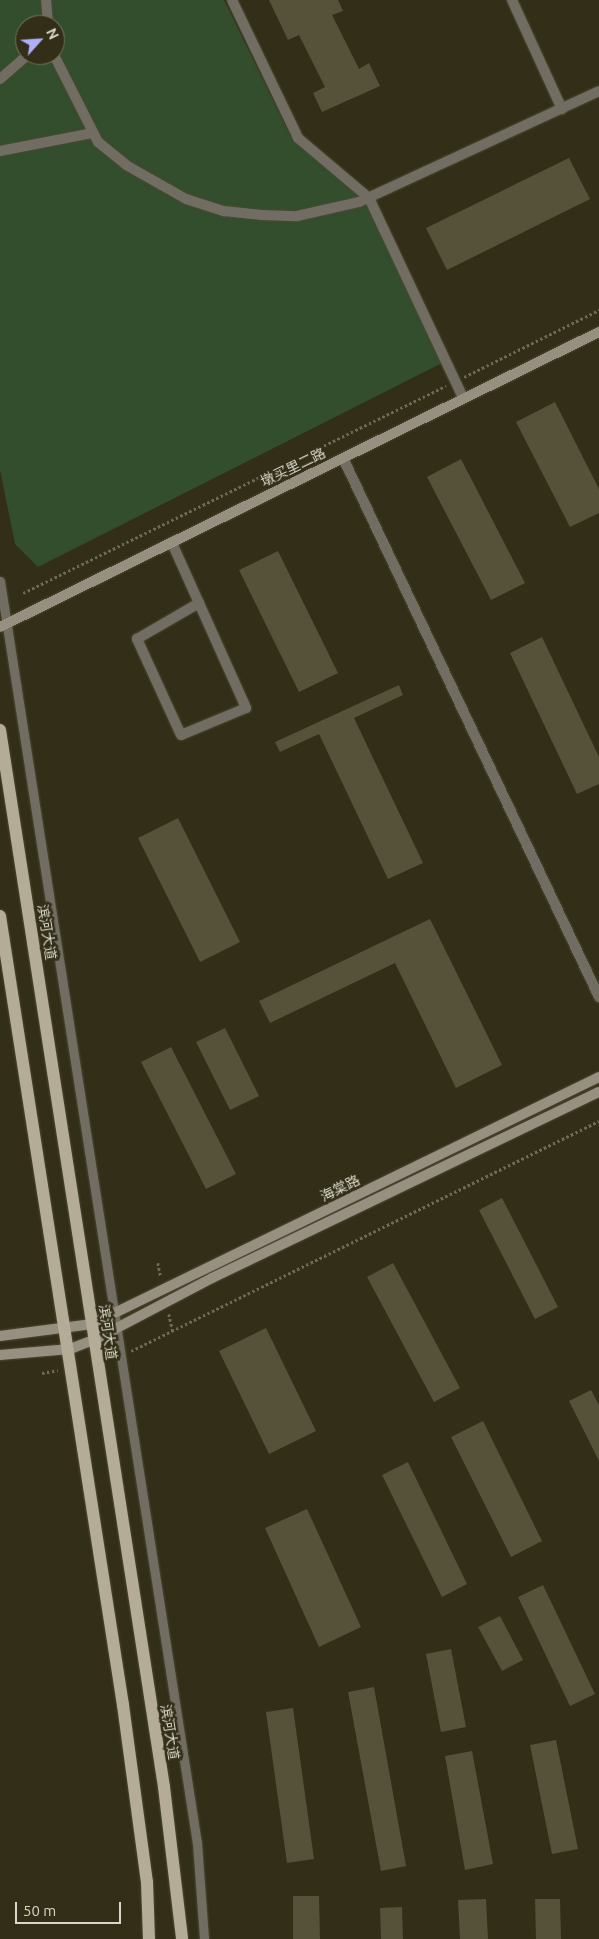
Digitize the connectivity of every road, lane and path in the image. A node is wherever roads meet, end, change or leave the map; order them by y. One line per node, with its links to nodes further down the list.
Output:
1 (46, 0): 4 (street)
2 (232, 0): 12 (street)
3 (512, 0): 9 (street)
4 (47, 15)
5 (16, 65): 7 (street)
6 (59, 65): 10 (street)
7 (0, 79)
8 (599, 91): 9 (street)
9 (562, 108): 12 (street)
10 (93, 133): 11 (street); 12 (street)
11 (0, 151)
12 (368, 198): 15 (street)
13 (599, 310): 15 (path)
14 (599, 332): 16 (street, 墩买里二路)
15 (455, 381): 16 (street); 20 (path)
16 (463, 398): 17 (street, 墩买里二路)
17 (343, 458): 18 (street, 墩买里二路); 25 (street)
18 (172, 542): 21 (street); 22 (street, 墩买里二路)
19 (0, 581): 22 (lane)
20 (23, 593)
21 (199, 604): 21 (street)
22 (4, 625): 29 (lane)
23 (0, 730): 30 (main road, 滨河大道)
24 (0, 916): 32 (main road)
25 (599, 997)
26 (599, 1077): 29 (street, 海棠路)
27 (599, 1092): 31 (street, 海棠路)
28 (599, 1120): 37 (path)
29 (114, 1314): 30 (street, 海棠路); 31 (lane)
30 (92, 1324): 32 (street, 海棠路); 34 (main road, 滨河大道)
31 (113, 1328): 34 (street, 海棠路); 37 (lane)
32 (67, 1330): 33 (street, 海棠路); 35 (main road)
33 (0, 1336)
34 (94, 1340): 35 (street, 海棠路); 41 (main road, 滨河大道)
35 (70, 1349): 36 (street, 海棠路); 38 (main road)
36 (0, 1355)
37 (118, 1357): 42 (lane)
38 (73, 1367): 39 (path); 40 (main road)
39 (42, 1373)
40 (149, 1939)
41 (182, 1939)
42 (204, 1939)

